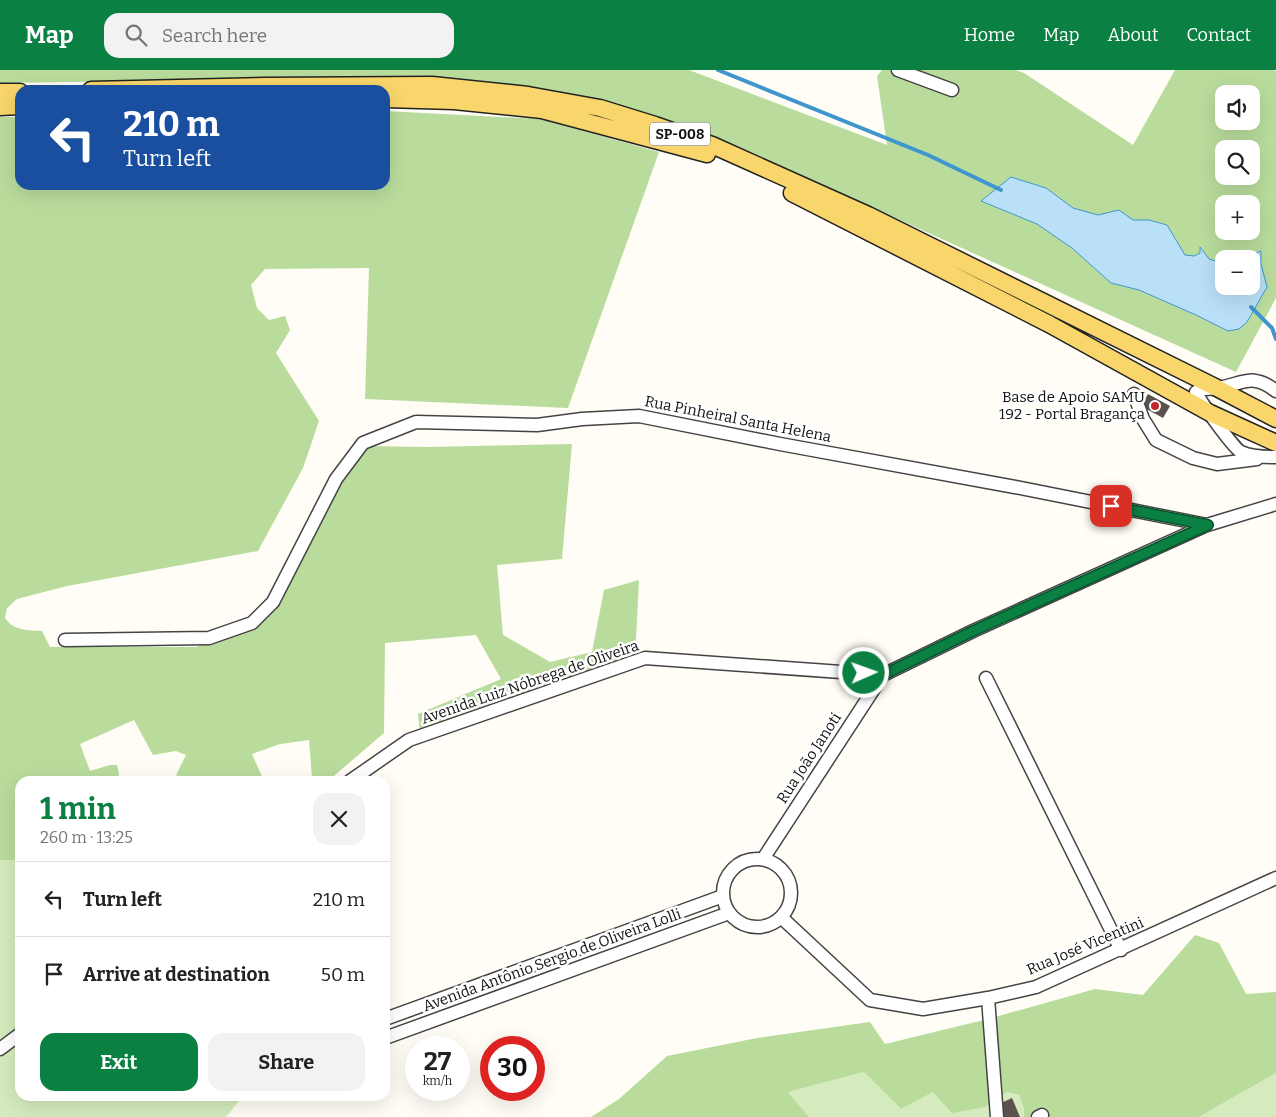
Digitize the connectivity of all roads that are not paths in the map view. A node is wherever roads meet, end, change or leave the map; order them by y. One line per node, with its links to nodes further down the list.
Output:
1 (898, 70): 3 (street)
2 (390, 86): 9 (main road, SP-008)
3 (952, 90)
4 (0, 92): 5 (main road)
5 (15, 92)
6 (390, 99): 12 (main road, SP-008)
7 (15, 106): 8 (main road)
8 (0, 107)
9 (1217, 388): 10 (street); 12 (street); 13 (main road, SP-008)
10 (1276, 392)
11 (1134, 394): 15 (street)
12 (1210, 413): 14 (main road, SP-008); 15 (street)
13 (1276, 419)
14 (1276, 443)
15 (1238, 457): 16 (street)
16 (1271, 457)
17 (1276, 504): 18 (street)
18 (1208, 525): 19 (street, Rua Pinheiral Santa Helena); 20 (street)
19 (65, 640)
20 (883, 675): 22 (street, Avenida Luiz Nóbrega de Oliveira); 23 (street, Rua João Janoti)
21 (986, 678): 28 (street)
22 (357, 776)
23 (763, 859): 25 (street); 27 (street)
24 (1276, 878): 28 (street, Rua José Vicentini)
25 (723, 896): 26 (street); 30 (street, Avenida Antônio Sergio de Oliveira Lolli)
26 (729, 913): 27 (street); 31 (street, Avenida Antônio Sergio de Oliveira Lolli)
27 (781, 917): 29 (street, Rua José Vicentini)
28 (1121, 950): 29 (street, Rua José Vicentini)
29 (988, 998): 34 (street)
30 (390, 1017)
31 (390, 1036)
32 (15, 1038): 33 (street)
33 (0, 1049)
34 (997, 1117)

